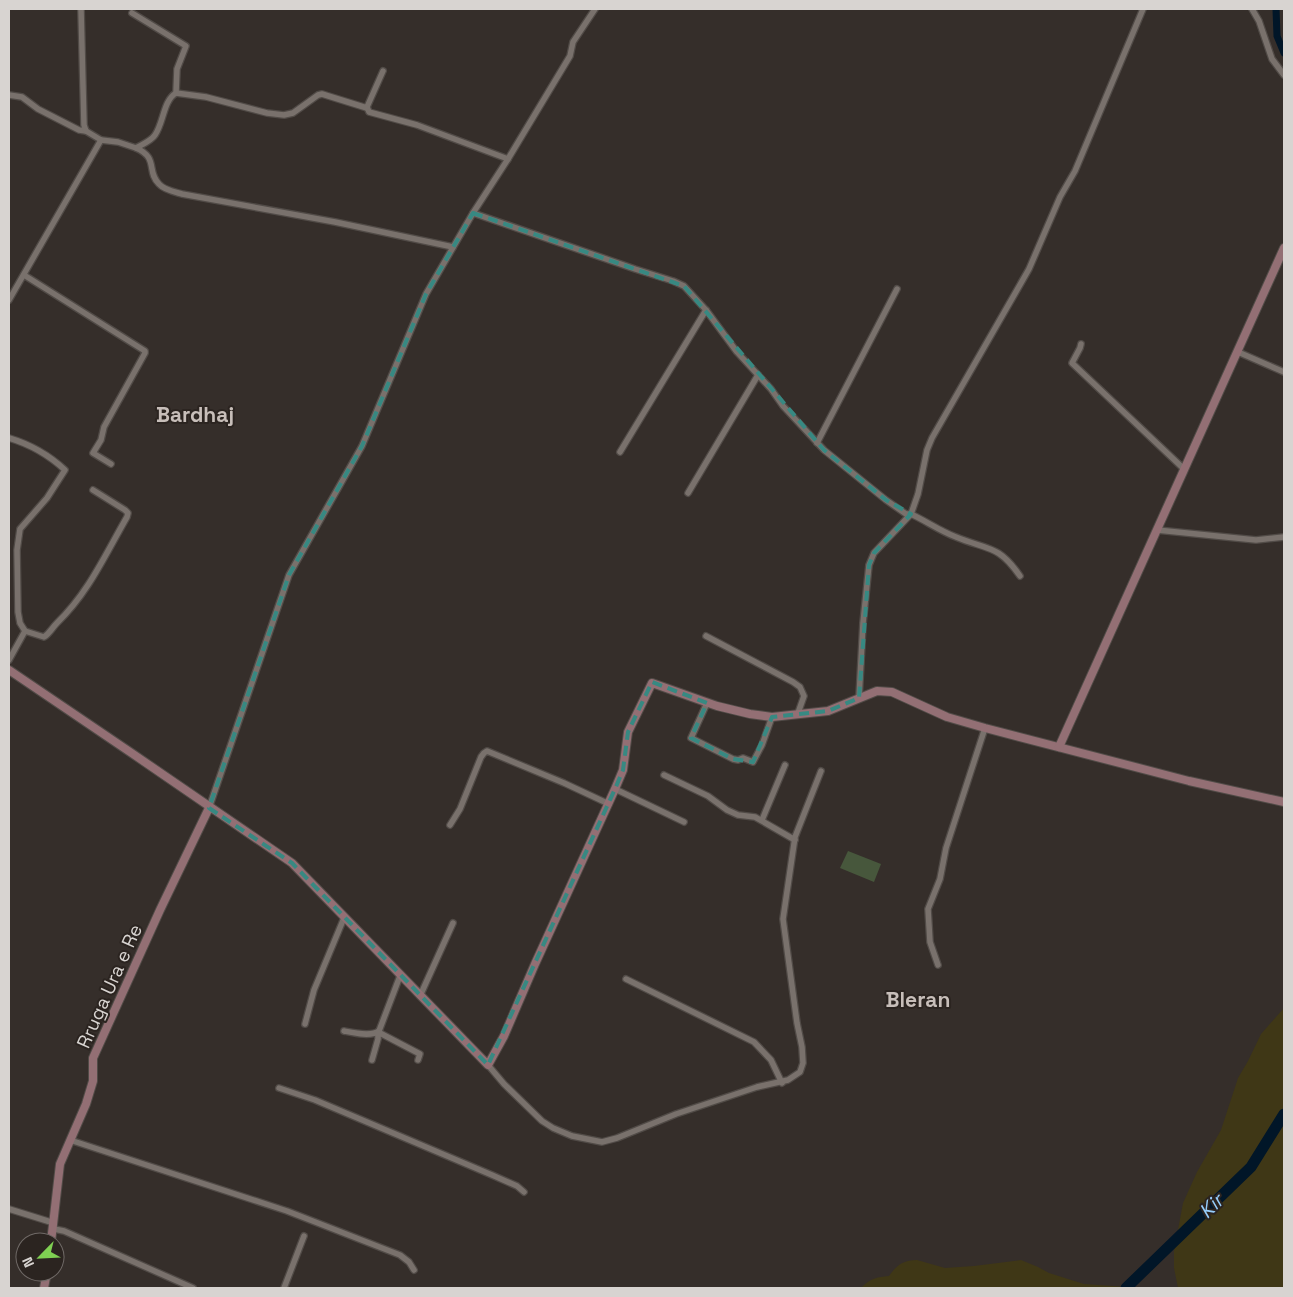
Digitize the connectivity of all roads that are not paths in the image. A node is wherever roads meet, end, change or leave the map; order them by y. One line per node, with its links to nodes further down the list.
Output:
1 (81, 9): 11 (street)
2 (595, 9): 14 (street)
3 (1143, 9): 33 (street)
4 (1252, 9): 7 (street)
5 (132, 13): 8 (street)
6 (383, 71): 10 (street)
7 (1284, 75)
8 (176, 93): 10 (street); 13 (street)
9 (9, 95): 11 (street)
10 (367, 108): 14 (street)
11 (86, 131): 12 (street)
12 (101, 140): 13 (street); 18 (street)
13 (136, 148): 16 (street)
14 (508, 159): 15 (street)
15 (473, 213): 16 (street); 21 (street)
16 (453, 247): 53 (street)
17 (1284, 248): 23 (street)
18 (24, 275): 20 (street); 29 (street)
19 (897, 289): 27 (street)
20 (9, 300)
21 (706, 310): 25 (street); 28 (street)
22 (1081, 344): 30 (street)
23 (1238, 352): 24 (street); 30 (street)
24 (1284, 372)
25 (758, 375): 27 (street); 32 (street)
26 (9, 438): 37 (street)
27 (817, 443): 33 (street)
28 (620, 452)
29 (111, 464)
30 (1184, 469): 34 (street)
31 (93, 490): 37 (street)
32 (688, 493)
33 (911, 514): 36 (street); 41 (street)
34 (1157, 530): 35 (street); 46 (street)
35 (1284, 537)
36 (1020, 576)
37 (24, 631): 39 (street)
38 (706, 636): 43 (street)
39 (9, 660)
40 (9, 670): 53 (street)
41 (859, 698): 43 (street); 45 (street)
42 (707, 703): 44 (street); 44 (street); 50 (street)
43 (798, 713): 44 (street)
44 (772, 717)
45 (985, 728): 46 (street); 60 (street)
46 (1059, 747): 51 (street)
47 (785, 765): 54 (street)
48 (821, 771): 57 (street)
49 (664, 775): 54 (street)
50 (615, 789): 52 (street); 55 (street)
51 (1284, 802)
52 (609, 804): 56 (street); 69 (street)
53 (209, 808): 58 (street); 72 (street, Rruga Ura e Re)
54 (762, 820): 57 (street)
55 (684, 822)
56 (450, 825)
57 (795, 840): 70 (street)
58 (344, 918): 61 (street); 64 (street)
59 (453, 923): 63 (street)
60 (938, 966)
61 (400, 976): 63 (street); 66 (street)
62 (626, 979): 70 (street)
63 (420, 996): 69 (street)
64 (305, 1024)
65 (344, 1030): 66 (street)
66 (378, 1032): 67 (street); 68 (street)
67 (372, 1060)
68 (418, 1060)
69 (488, 1065): 70 (street)
70 (782, 1082)
71 (279, 1088): 73 (street)
72 (70, 1140): 75 (street, Rruga Ura e Re); 78 (street)
73 (524, 1192)
74 (9, 1209): 75 (street)
75 (54, 1226): 76 (street, Rruga Ura e Re); 79 (street)
76 (53, 1232)
77 (304, 1236): 80 (street)
78 (414, 1270)
79 (193, 1288)
80 (284, 1288)

